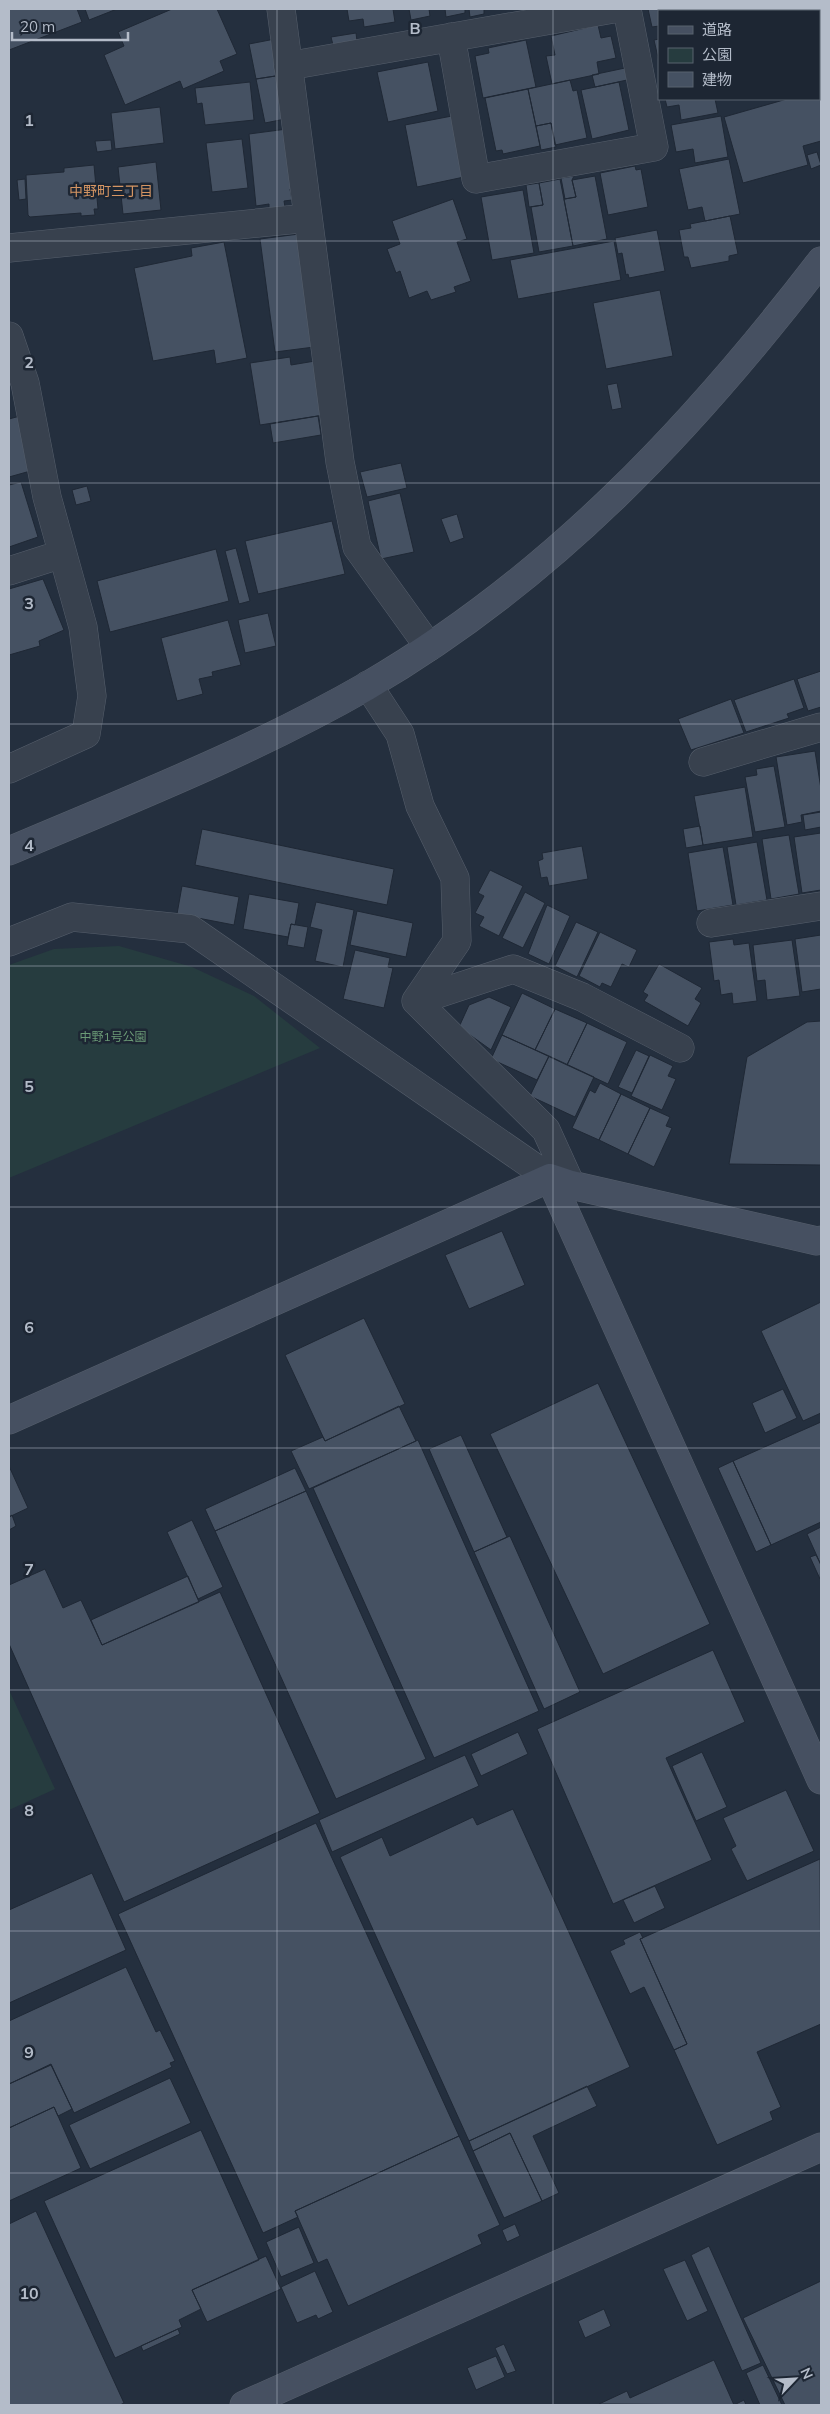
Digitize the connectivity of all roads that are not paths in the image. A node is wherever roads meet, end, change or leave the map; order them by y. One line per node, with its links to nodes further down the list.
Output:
1 (281, 9): 5 (street)
2 (613, 9): 4 (street)
3 (627, 9): 4 (street)
4 (451, 37): 5 (street)
5 (288, 66): 6 (street)
6 (308, 218): 7 (street); 12 (street)
7 (9, 248)
8 (821, 261): 12 (street)
9 (9, 336): 10 (street)
10 (62, 554): 11 (street); 16 (street)
11 (9, 571)
12 (429, 647): 13 (street)
13 (368, 685): 17 (street); 21 (street)
14 (821, 727): 15 (street)
15 (703, 762)
16 (9, 769)
17 (9, 850)
18 (821, 906): 19 (street)
19 (711, 923)
20 (9, 942): 23 (street)
21 (416, 1001): 22 (street); 23 (street)
22 (680, 1048)
23 (560, 1182): 24 (street); 25 (street); 26 (street)
24 (821, 1240)
25 (9, 1420)
26 (821, 1780)
27 (821, 2147): 28 (street)
28 (244, 2405)

